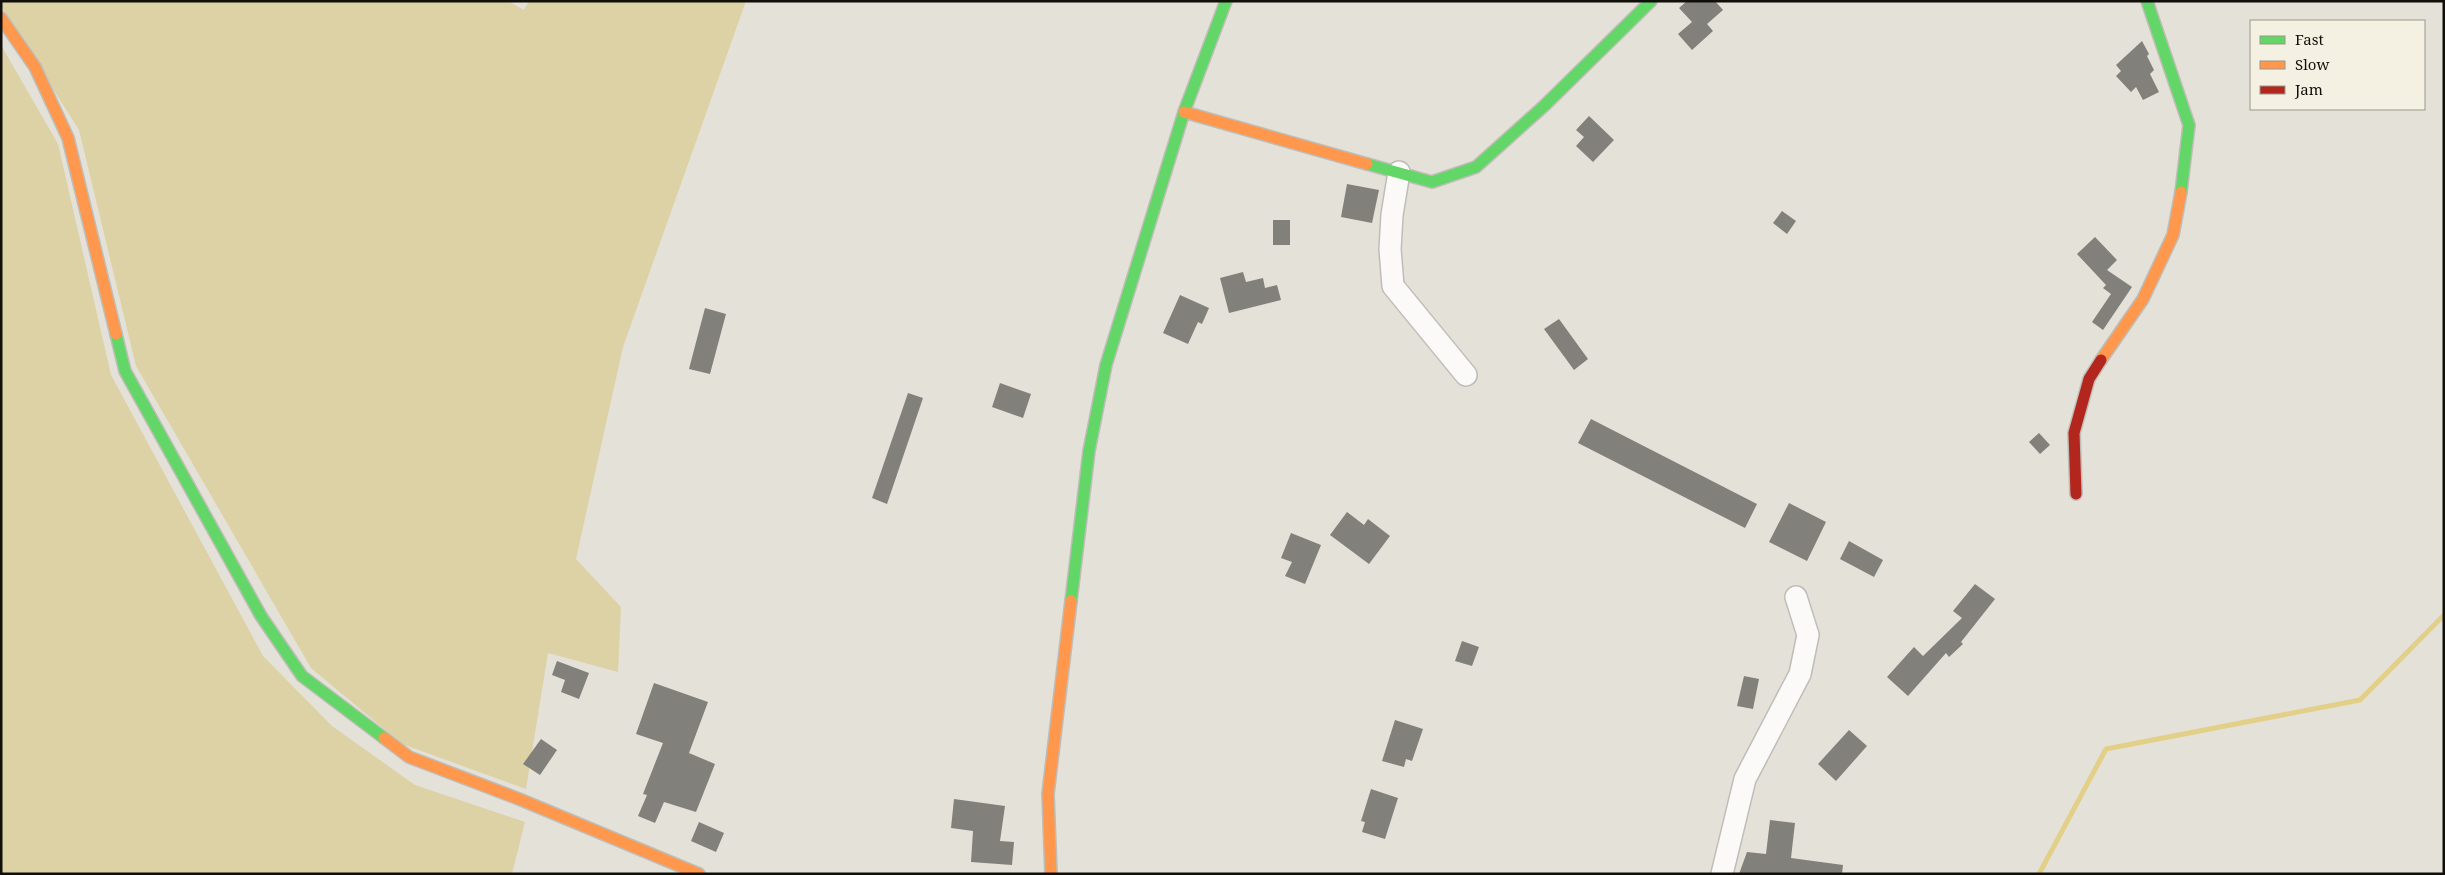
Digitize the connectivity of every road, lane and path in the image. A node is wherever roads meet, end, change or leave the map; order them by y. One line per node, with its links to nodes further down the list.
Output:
1 (1226, 1): 5 (street)
2 (1651, 1): 6 (street)
3 (2147, 1): 8 (street)
4 (1, 18): 10 (street)
5 (1184, 112): 6 (street); 11 (street)
6 (1399, 172): 7 (street)
7 (1466, 375)
8 (2076, 494)
9 (1796, 597): 12 (street)
10 (699, 874)
11 (1050, 874)
12 (1722, 874)

